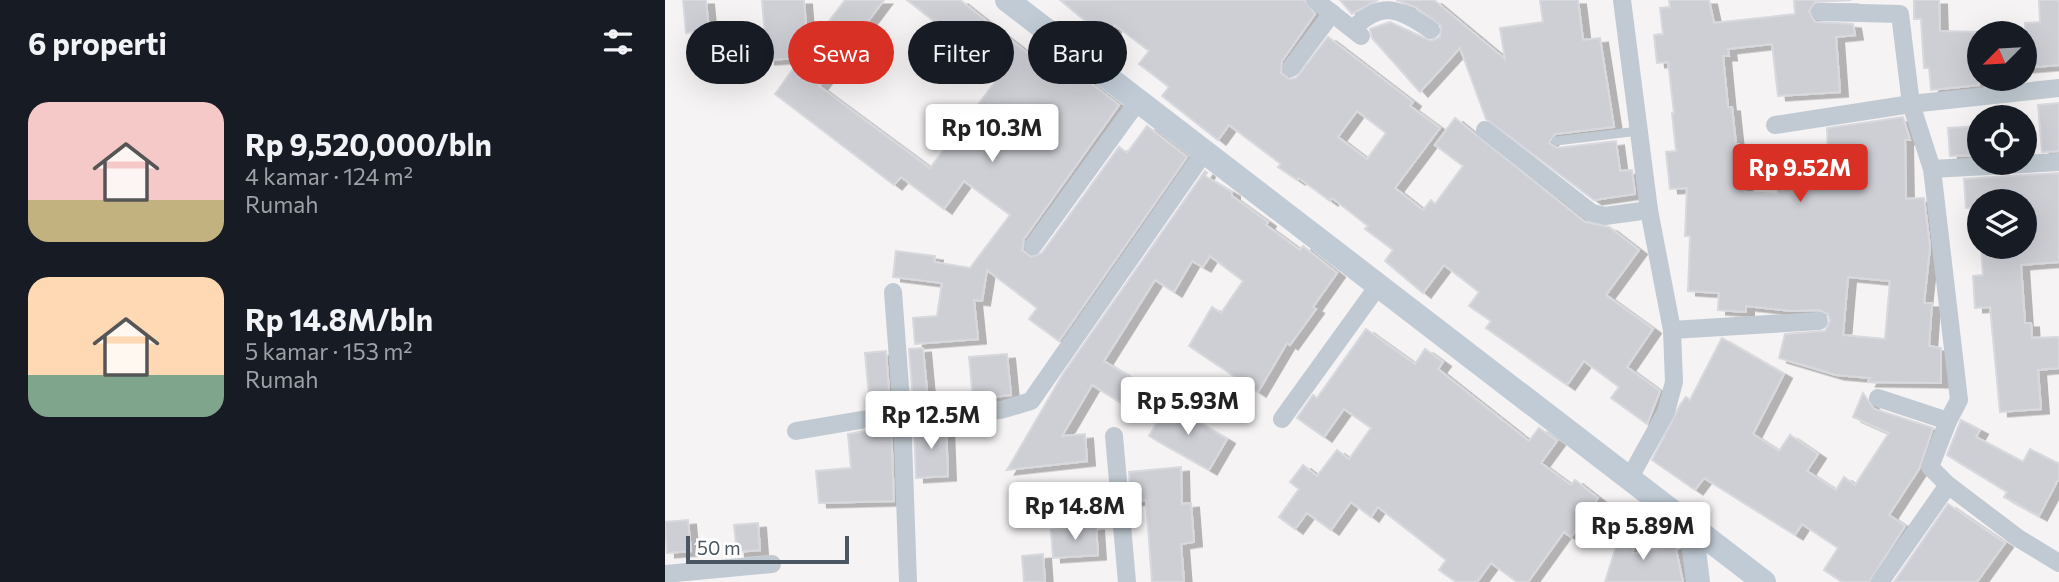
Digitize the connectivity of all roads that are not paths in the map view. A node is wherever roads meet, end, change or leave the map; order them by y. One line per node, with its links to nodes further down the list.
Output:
1 (1007, 0): 9 (main road)
2 (1315, 0): 5 (street)
3 (1622, 0): 13 (street)
4 (1820, 12): 10 (street)
5 (1332, 13): 6 (street); 7 (street)
6 (1431, 30)
7 (1291, 68)
8 (2059, 88): 10 (street)
9 (1138, 101): 15 (main road); 19 (street)
10 (1911, 104): 11 (street); 17 (street)
11 (1775, 125)
12 (1485, 130): 18 (street)
13 (1639, 131): 14 (lane); 18 (street)
14 (1556, 141)
15 (1205, 151): 20 (main road); 25 (street)
16 (2059, 162): 17 (street)
17 (1932, 169): 27 (street)
18 (1649, 210): 23 (street)
19 (1033, 246)
20 (1378, 286): 26 (street); 30 (main road)
21 (894, 292): 25 (street)
22 (1819, 321): 23 (street)
23 (1672, 330): 30 (street)
24 (1878, 398): 27 (street)
25 (902, 413): 28 (street); 36 (street)
26 (1282, 419)
27 (1948, 421): 31 (street)
28 (796, 431)
29 (1114, 436): 37 (street)
30 (1629, 479): 32 (main road)
31 (1948, 485): 33 (street); 40 (street)
32 (1691, 526): 38 (main road); 39 (main road)
33 (2056, 553)
34 (772, 564): 35 (street)
35 (665, 574)
36 (908, 582)
37 (1127, 582)
38 (1698, 582)
39 (1763, 582)
40 (1880, 582)

